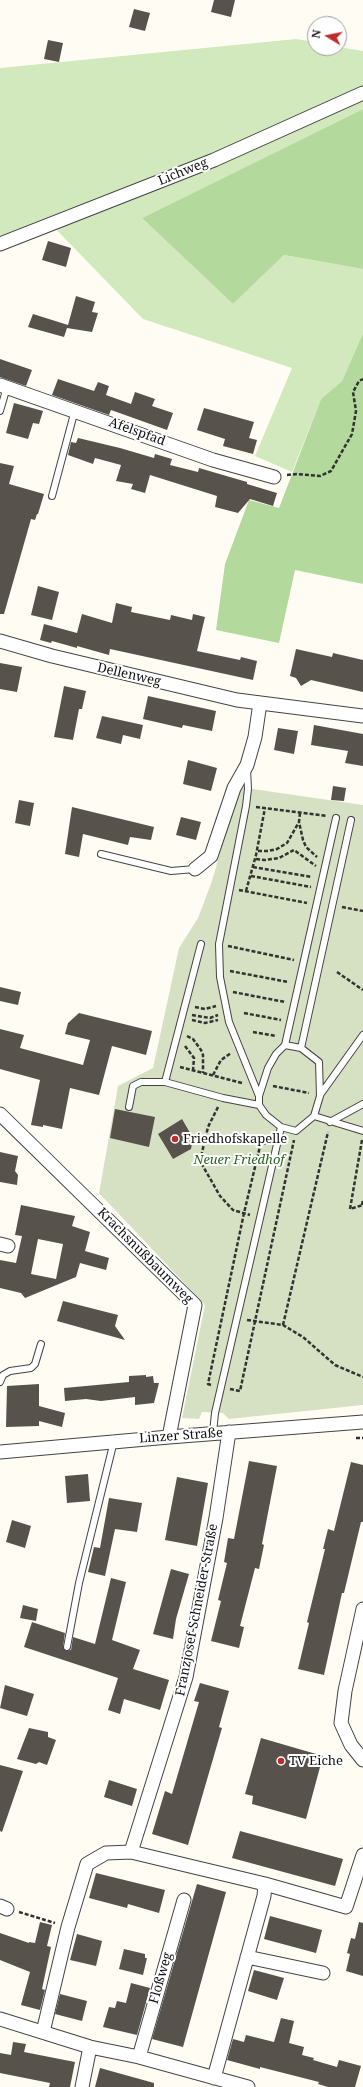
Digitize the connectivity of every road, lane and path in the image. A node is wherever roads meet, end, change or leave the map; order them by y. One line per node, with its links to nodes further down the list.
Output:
1 (363, 93): 2 (street, Lichweg)
2 (0, 244)
3 (363, 379): 7 (path)
4 (3, 386): 5 (street, Afelspfad); 6 (lane)
5 (74, 410): 7 (street, Afelspfad); 8 (lane)
6 (0, 411)
7 (274, 477)
8 (52, 496)
9 (0, 640): 10 (street, Dellenweg)
10 (260, 703): 11 (street, Dellenweg); 12 (street)
11 (363, 716)
12 (247, 765): 13 (lane); 25 (street)
13 (246, 806): 14 (path); 28 (lane)
14 (265, 808): 15 (path); 19 (path)
15 (300, 813): 16 (path); 18 (path)
16 (336, 818): 22 (lane)
17 (351, 820): 32 (lane)
18 (299, 822): 19 (path); 22 (path)
19 (258, 851): 21 (path)
20 (101, 854): 25 (lane)
21 (256, 859): 23 (path); 24 (path)
22 (327, 860): 24 (lane)
23 (253, 867): 26 (path); 27 (path)
24 (325, 868): 27 (lane)
25 (195, 869)
26 (250, 876): 29 (path); 30 (path)
27 (323, 879): 29 (lane)
28 (229, 888): 30 (path); 35 (lane)
29 (320, 889): 31 (lane)
30 (246, 892): 31 (path)
31 (317, 905): 36 (lane)
32 (331, 907): 33 (path); 55 (lane)
33 (363, 911)
34 (201, 944): 42 (lane)
35 (219, 944): 36 (path); 37 (lane)
36 (304, 963): 39 (lane)
37 (220, 969): 39 (path); 41 (lane)
38 (337, 972): 40 (path)
39 (299, 984): 44 (lane)
40 (363, 990)
41 (223, 991): 43 (lane); 44 (path)
42 (185, 1001): 43 (path); 47 (lane)
43 (225, 1001): 45 (lane)
44 (295, 1004): 48 (lane)
45 (227, 1013): 47 (path); 47 (path); 56 (lane)
46 (244, 1013): 48 (path)
47 (182, 1014): 49 (lane)
48 (291, 1022): 52 (lane)
49 (178, 1032): 53 (lane); 59 (path)
50 (253, 1032): 52 (path)
51 (363, 1035): 65 (lane)
52 (287, 1039): 54 (lane)
53 (175, 1042): 57 (lane); 58 (path)
54 (286, 1045): 55 (lane); 62 (lane)
55 (301, 1048): 65 (lane)
56 (240, 1049): 60 (path); 63 (lane)
57 (169, 1065): 58 (path); 61 (lane)
58 (192, 1070): 59 (path)
59 (203, 1073): 60 (path)
60 (213, 1075): 63 (path)
61 (165, 1082): 66 (lane); 69 (lane)
62 (263, 1084): 64 (lane); 65 (path)
63 (255, 1087): 64 (lane)
64 (259, 1096): 68 (lane)
65 (320, 1096): 71 (lane)
66 (223, 1098): 68 (lane); 79 (path)
67 (363, 1104): 72 (lane)
68 (259, 1105): 73 (lane)
69 (129, 1106)
70 (0, 1114): 90 (street, Krachsnußbaumweg)
71 (314, 1116): 72 (lane); 74 (lane)
72 (330, 1122): 75 (lane); 82 (path)
73 (281, 1127): 74 (lane); 76 (lane)
74 (296, 1131): 81 (path)
75 (363, 1131): 78 (path)
76 (277, 1146): 79 (path); 80 (lane)
77 (363, 1200): 78 (path)
78 (362, 1205)
79 (244, 1213): 80 (path); 86 (path)
80 (261, 1217): 86 (lane)
81 (255, 1322): 82 (path); 86 (path)
82 (283, 1324): 84 (path)
83 (41, 1344): 85 (lane)
84 (363, 1377)
85 (0, 1382)
86 (222, 1387): 89 (lane)
87 (363, 1422): 88 (street, Linzer Straße)
88 (229, 1432): 89 (street, Linzer Straße); 96 (street, Franzjosef-Schneider-Straße)
89 (213, 1434): 90 (street, Linzer Straße)
90 (170, 1436): 91 (street, Linzer Straße)
91 (114, 1442): 92 (street, Linzer Straße); 94 (lane)
92 (0, 1452)
93 (363, 1609): 95 (street)
94 (67, 1647)
95 (363, 1760)
96 (131, 1852): 98 (street); 101 (street)
97 (363, 1855): 98 (street)
98 (265, 1884): 102 (street)
99 (184, 1900): 107 (street, Floßweg)
100 (4, 1907): 101 (path)
101 (68, 1927): 105 (street)
102 (247, 1957): 103 (street); 108 (street)
103 (323, 1973)
104 (0, 2019): 105 (street)
105 (43, 2032): 106 (street)
106 (90, 2047): 107 (street); 109 (street)
107 (139, 2057): 108 (street)
108 (214, 2078): 110 (street)
109 (82, 2087)
110 (248, 2087)

